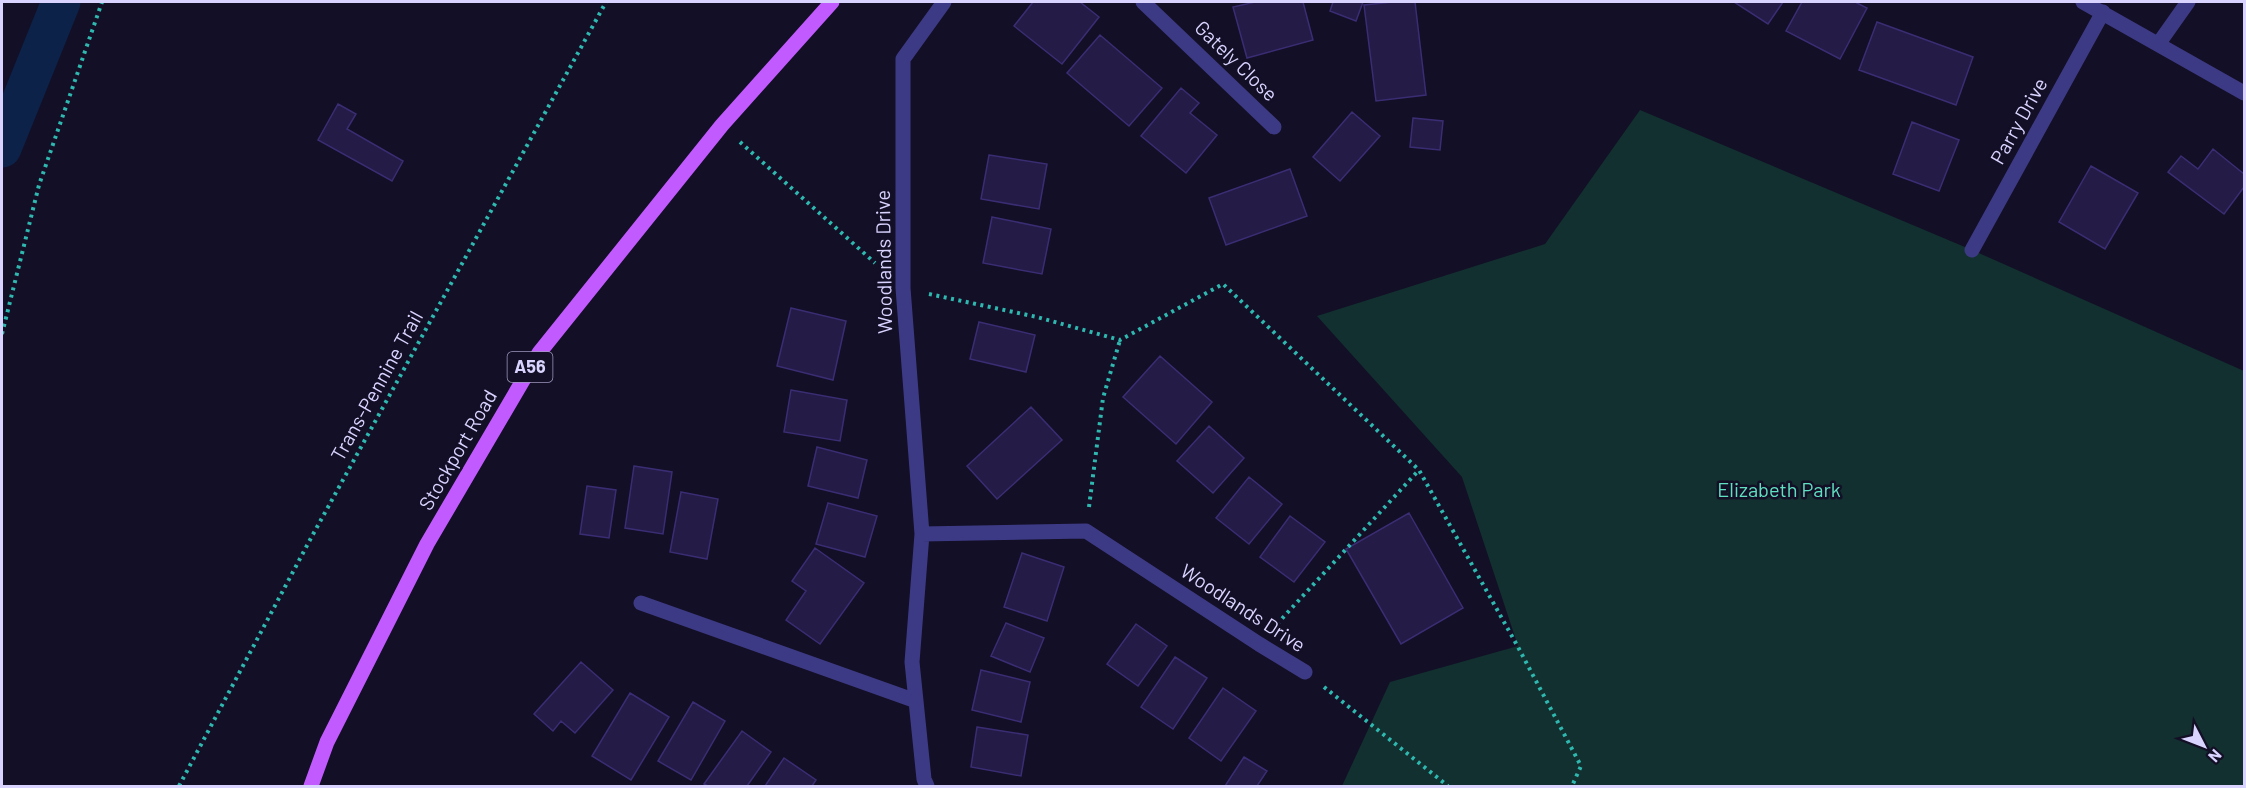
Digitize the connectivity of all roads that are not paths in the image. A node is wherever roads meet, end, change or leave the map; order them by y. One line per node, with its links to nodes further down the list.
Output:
1 (832, 2): 15 (main road, Stockport Road / A56)
2 (944, 2): 11 (street, Woodlands Drive)
3 (1143, 2): 9 (street, Gately Close)
4 (2083, 2): 6 (street)
5 (2188, 2): 7 (street)
6 (2103, 12): 7 (street); 10 (street, Parry Drive)
7 (2159, 43): 8 (street)
8 (2244, 93)
9 (1274, 127)
10 (1972, 250)
11 (922, 534): 13 (street, Woodlands Drive); 14 (street, Woodlands Drive)
12 (641, 603): 14 (street)
13 (1305, 672)
14 (916, 701): 16 (street, Woodlands Drive)
15 (310, 786)
16 (927, 786)

